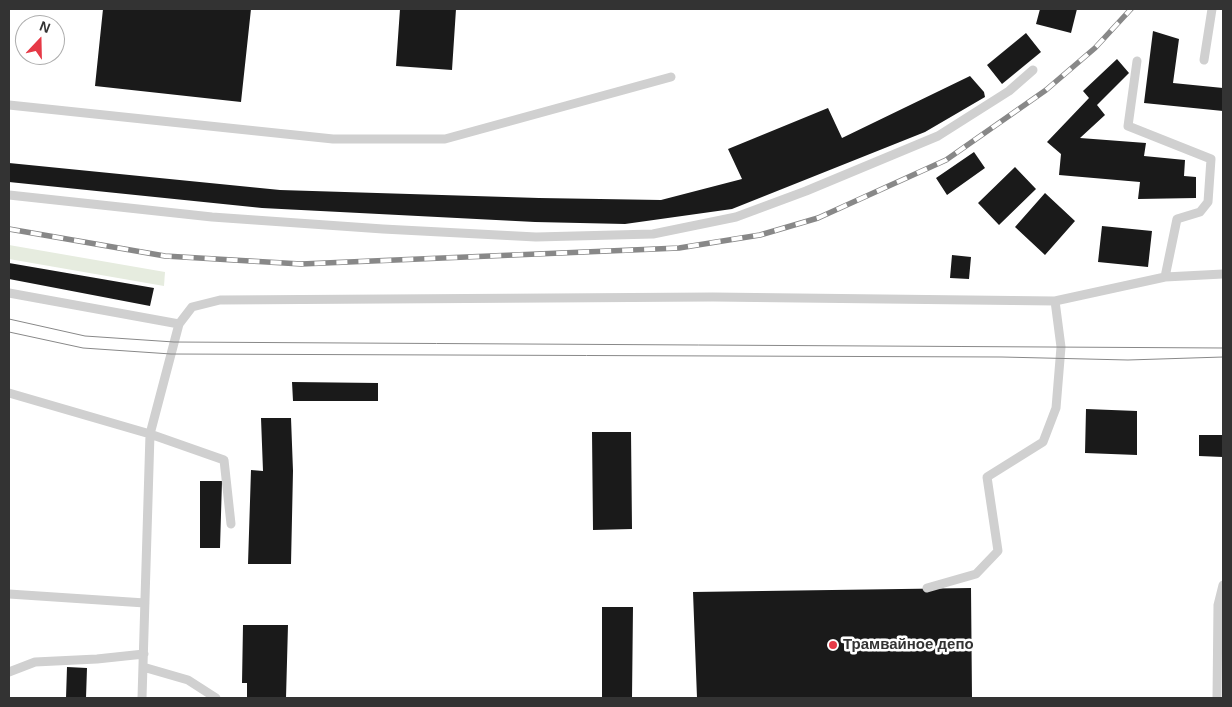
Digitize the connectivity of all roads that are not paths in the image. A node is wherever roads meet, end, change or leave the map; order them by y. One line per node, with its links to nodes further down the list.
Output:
1 (1212, 9): 2 (lane)
2 (1204, 60)
3 (1137, 61): 9 (lane)
4 (1033, 70): 7 (lane)
5 (671, 78): 6 (lane)
6 (9, 105)
7 (9, 195)
8 (1223, 274): 9 (lane)
9 (1165, 276): 11 (lane)
10 (9, 293): 12 (lane)
11 (1055, 301): 12 (lane); 17 (lane)
12 (179, 324): 14 (lane)
13 (9, 393): 14 (lane)
14 (150, 434): 15 (lane); 19 (lane)
15 (230, 524)
16 (1223, 585): 25 (lane)
17 (927, 588)
18 (9, 594): 19 (lane)
19 (145, 603): 20 (lane)
20 (144, 654): 21 (lane); 22 (lane)
21 (143, 668): 23 (lane); 24 (lane)
22 (9, 672)
23 (142, 698)
24 (216, 698)
25 (1218, 698)

